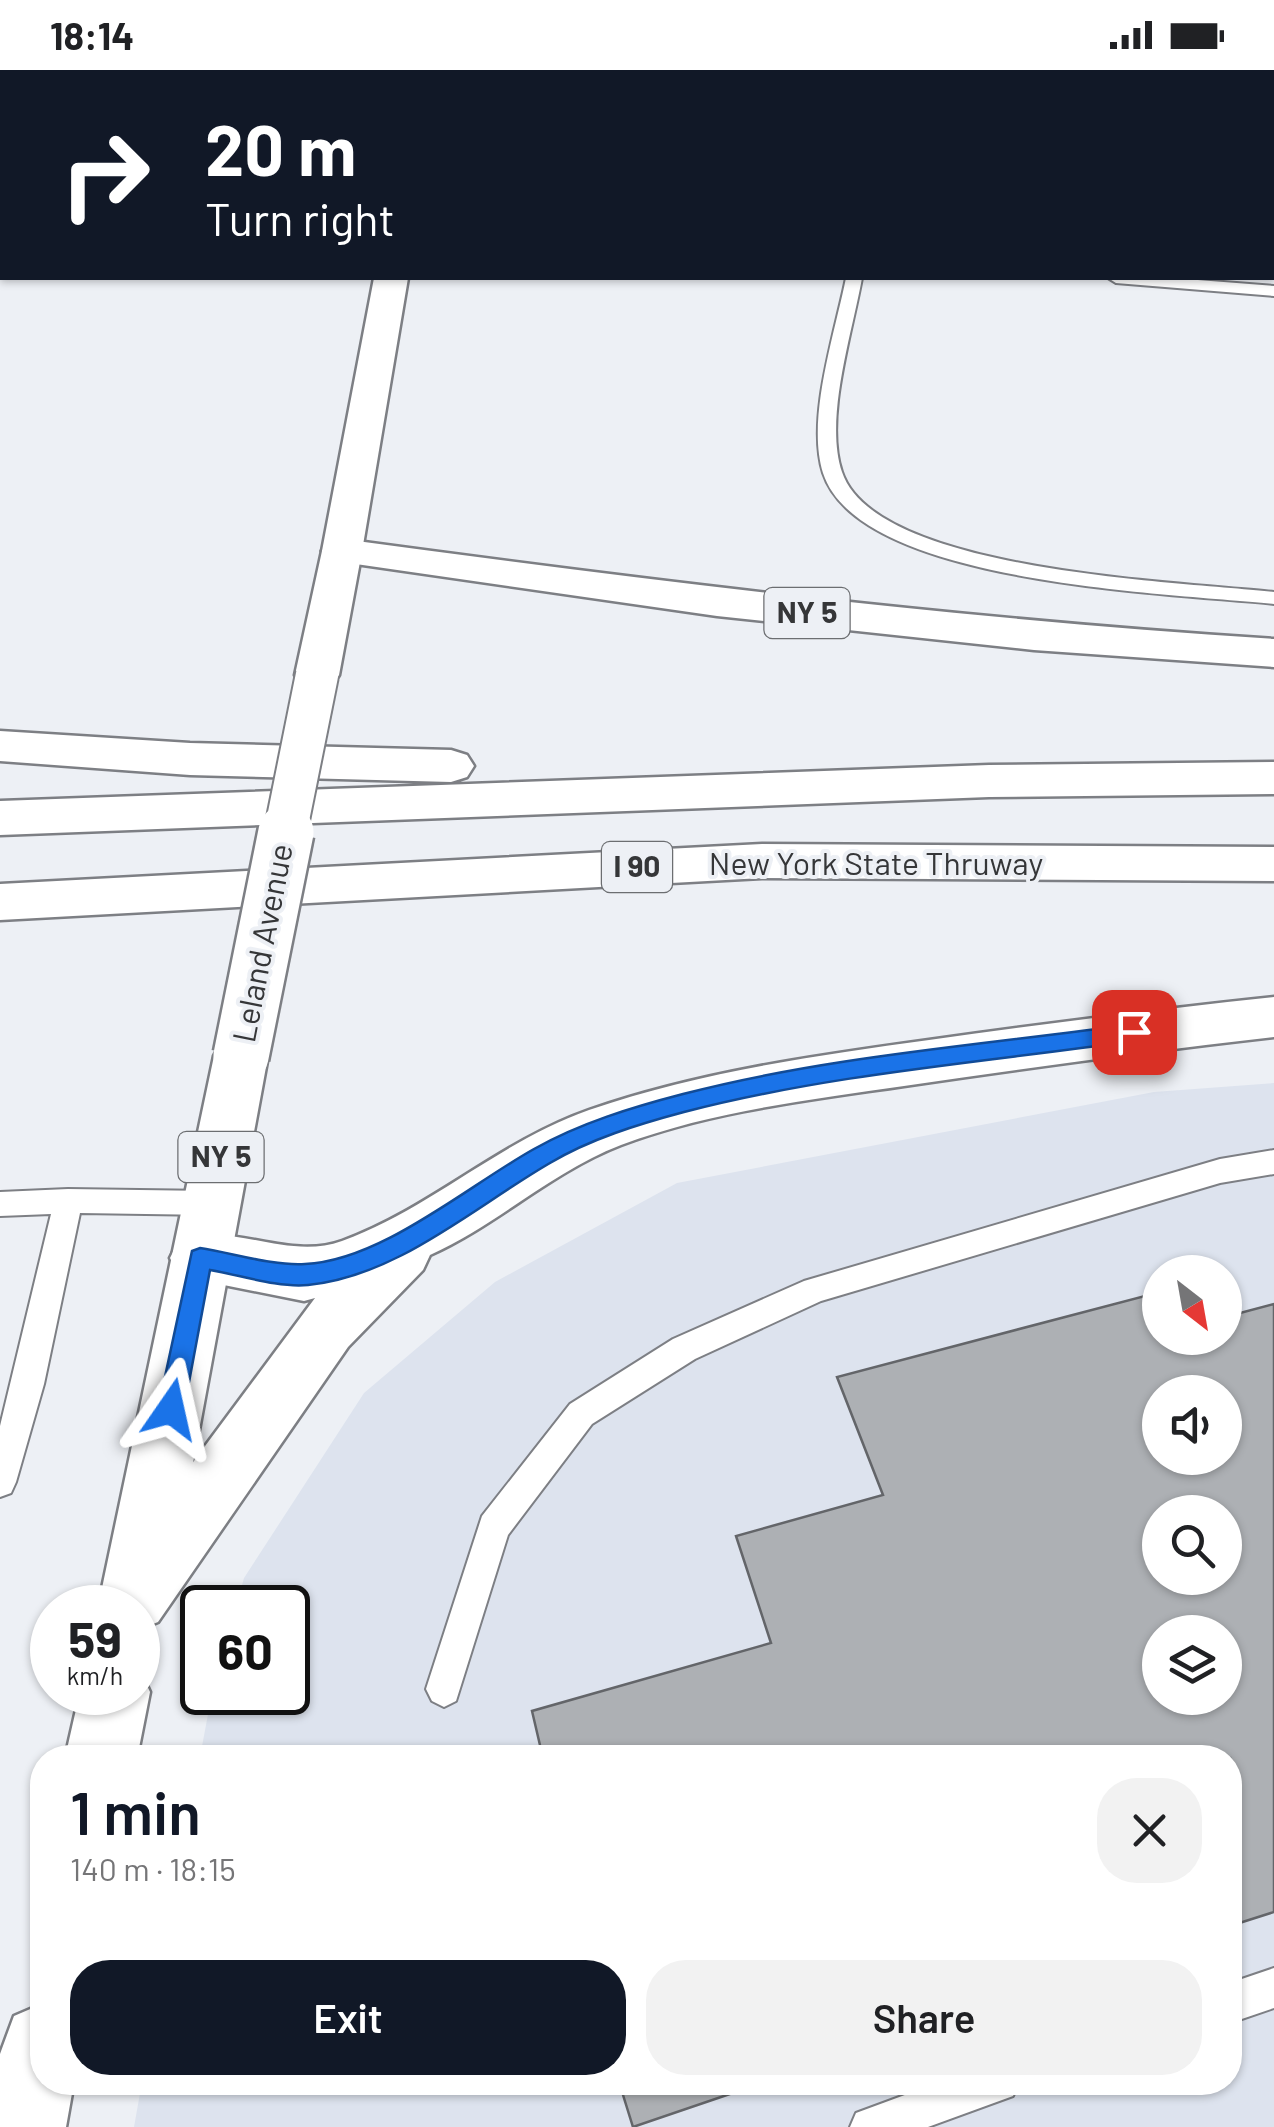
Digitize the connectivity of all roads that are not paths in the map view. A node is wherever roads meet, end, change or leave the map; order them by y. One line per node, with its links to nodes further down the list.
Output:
1 (391, 280): 5 (main road, Leland Avenue)
2 (854, 280): 6 (lane)
3 (1140, 280): 4 (lane)
4 (1274, 291)
5 (342, 552): 7 (main road, NY 5); 18 (main road, Leland Avenue / NY 5, bridge)
6 (1274, 598)
7 (1274, 652)
8 (0, 746): 10 (main road)
9 (1274, 778): 10 (main road, I 90)
10 (989, 781): 11 (main road, I 90)
11 (0, 818)
12 (1274, 864): 13 (main road, New York State Thruway / I 90)
13 (0, 902)
14 (1274, 1017): 19 (main road, NY 5)
15 (1274, 1162): 23 (lane)
16 (68, 1201): 17 (lane); 18 (lane); 20 (lane)
17 (0, 1204)
18 (206, 1230): 19 (main road); 21 (main road, Leland Avenue / NY 5)
19 (422, 1232): 22 (main road, NY 5)
20 (0, 1482)
21 (137, 1585)
22 (146, 1585)
23 (444, 1688)
24 (110, 1715): 25 (main road)
25 (104, 1745)
26 (1274, 1988): 27 (lane)
27 (1242, 1999)
28 (32, 2095): 30 (main road)
29 (962, 2095): 31 (lane)
30 (25, 2127)
31 (870, 2127)

